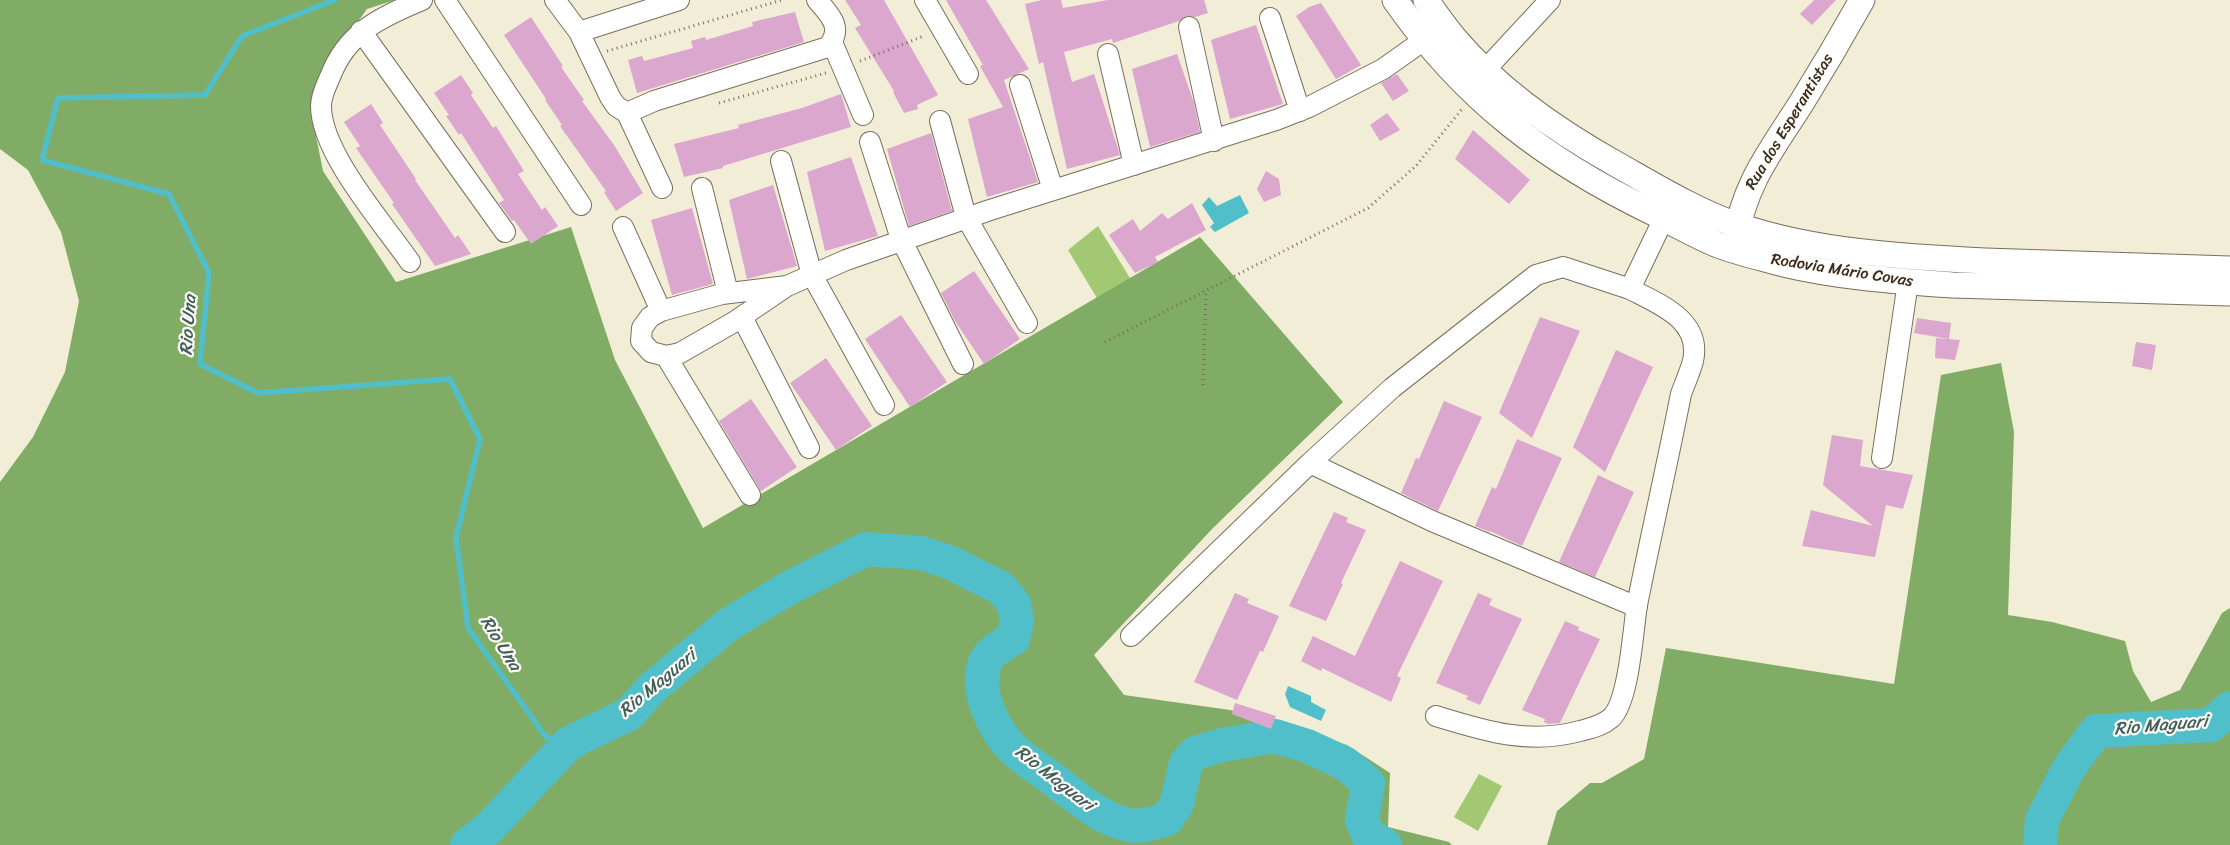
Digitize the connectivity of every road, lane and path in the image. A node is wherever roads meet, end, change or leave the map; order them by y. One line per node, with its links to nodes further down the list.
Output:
1 (422, 0): 14 (street)
2 (445, 0): 38 (street)
3 (555, 0): 15 (street)
4 (679, 0): 15 (street)
5 (782, 0): 20 (path)
6 (817, 0): 18 (street)
7 (925, 0): 23 (street)
8 (1395, 0): 17 (main road, Rodovia Mário Covas)
9 (1426, 0): 22 (main road, Rodovia Mário Covas)
10 (1550, 0): 22 (street)
11 (1862, 0): 41 (main road, Rua dos Esperantistas)
12 (1270, 18): 27 (street)
13 (1189, 27): 31 (street)
14 (361, 31): 43 (street); 46 (street)
15 (579, 32): 20 (street)
16 (932, 33): 21 (path)
17 (1424, 40): 25 (main road, Rodovia Mário Covas); 27 (street)
18 (832, 42): 21 (street); 28 (street)
19 (1108, 54): 34 (street)
20 (590, 56): 28 (street)
21 (843, 68): 26 (path); 29 (street)
22 (1485, 70): 41 (main road, Rodovia Mário Covas)
23 (968, 74)
24 (1020, 85): 37 (street)
25 (1475, 93): 40 (main road, Rodovia Mário Covas); 52 (path)
26 (711, 105)
27 (1300, 111): 31 (street)
28 (627, 113): 35 (street)
29 (863, 115)
30 (940, 120): 39 (street)
31 (1214, 140): 34 (street)
32 (870, 142): 44 (street)
33 (781, 161): 48 (street)
34 (1134, 165): 37 (street)
35 (662, 188)
36 (702, 188): 53 (street)
37 (1053, 190): 39 (street)
38 (581, 205)
39 (966, 217): 44 (street); 57 (street)
40 (1664, 218): 45 (main road, Rodovia Mário Covas); 51 (street)
41 (1738, 225): 45 (main road, Rua dos Esperantistas); 47 (main road, Rodovia Mário Covas)
42 (623, 227): 55 (street)
43 (505, 232)
44 (901, 240): 48 (street); 60 (street)
45 (1734, 250): 49 (main road, Rodovia Mário Covas)
46 (410, 262)
47 (2230, 269)
48 (812, 274): 50 (street); 62 (street)
49 (1908, 282): 54 (main road, Rodovia Mário Covas); 64 (street)
50 (786, 286): 53 (street); 56 (street)
51 (1630, 289): 65 (street); 67 (street)
52 (1206, 290): 58 (path); 61 (path)
53 (728, 293): 55 (street)
54 (2230, 293)
55 (661, 312): 59 (street)
56 (742, 317): 59 (street); 63 (street)
57 (1027, 323)
58 (1105, 342)
59 (666, 356): 66 (street)
60 (963, 364)
61 (1203, 385)
62 (884, 405)
63 (808, 448)
64 (1882, 458)
65 (1310, 463): 67 (street); 68 (street)
66 (750, 495)
67 (1637, 607): 69 (street)
68 (1131, 636)
69 (1436, 716)

